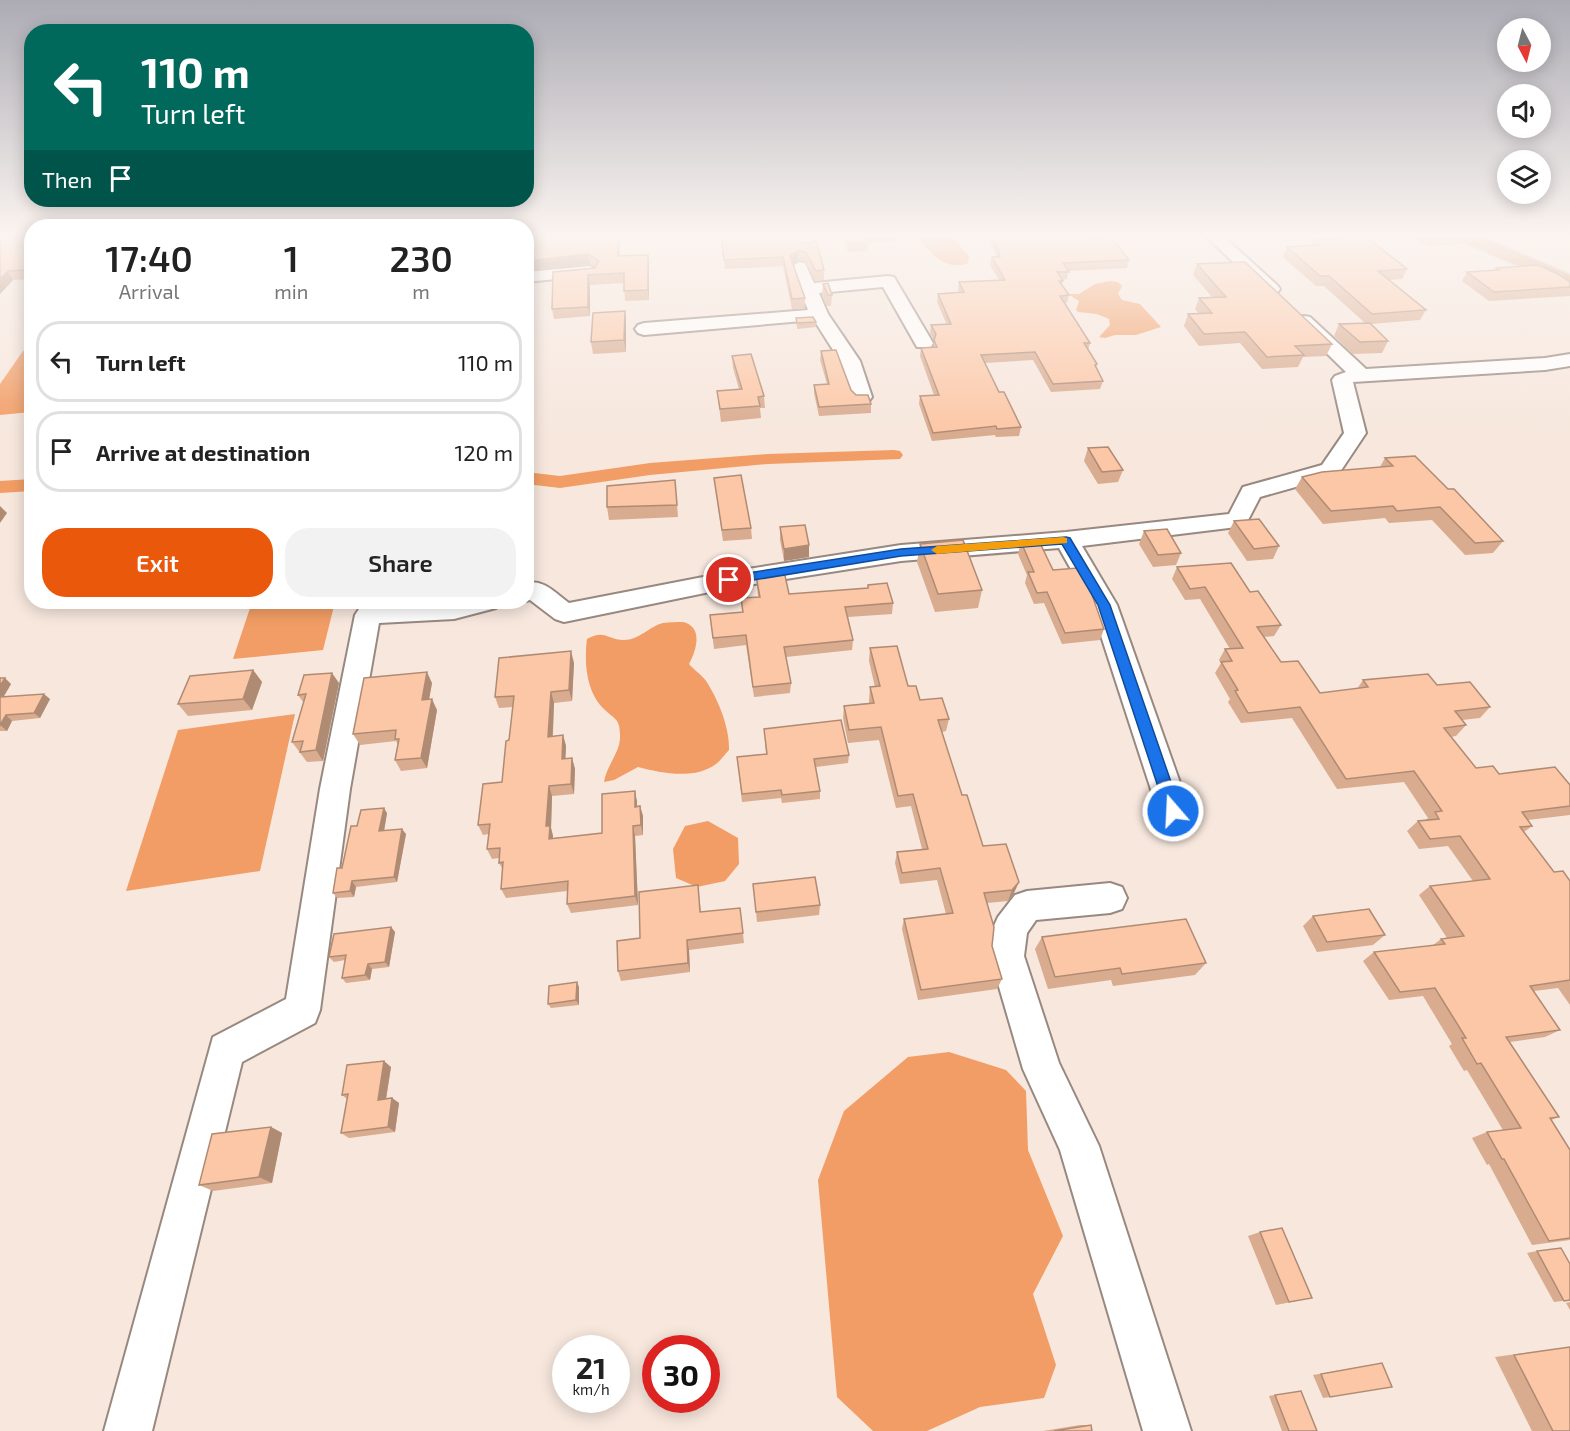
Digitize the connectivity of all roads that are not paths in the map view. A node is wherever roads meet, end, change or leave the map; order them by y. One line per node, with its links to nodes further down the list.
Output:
1 (814, 302): 4 (street)
2 (900, 302): 6 (street)
3 (1284, 302): 8 (street)
4 (819, 314): 5 (street); 9 (street)
5 (644, 329)
6 (924, 343)
7 (1570, 360): 8 (street)
8 (1361, 375): 10 (street)
9 (862, 398)
10 (1066, 540): 11 (street); 13 (street)
11 (534, 590)
12 (458, 609): 15 (street)
13 (1173, 811)
14 (1110, 898): 16 (street)
15 (128, 1431)
16 (1167, 1431)

